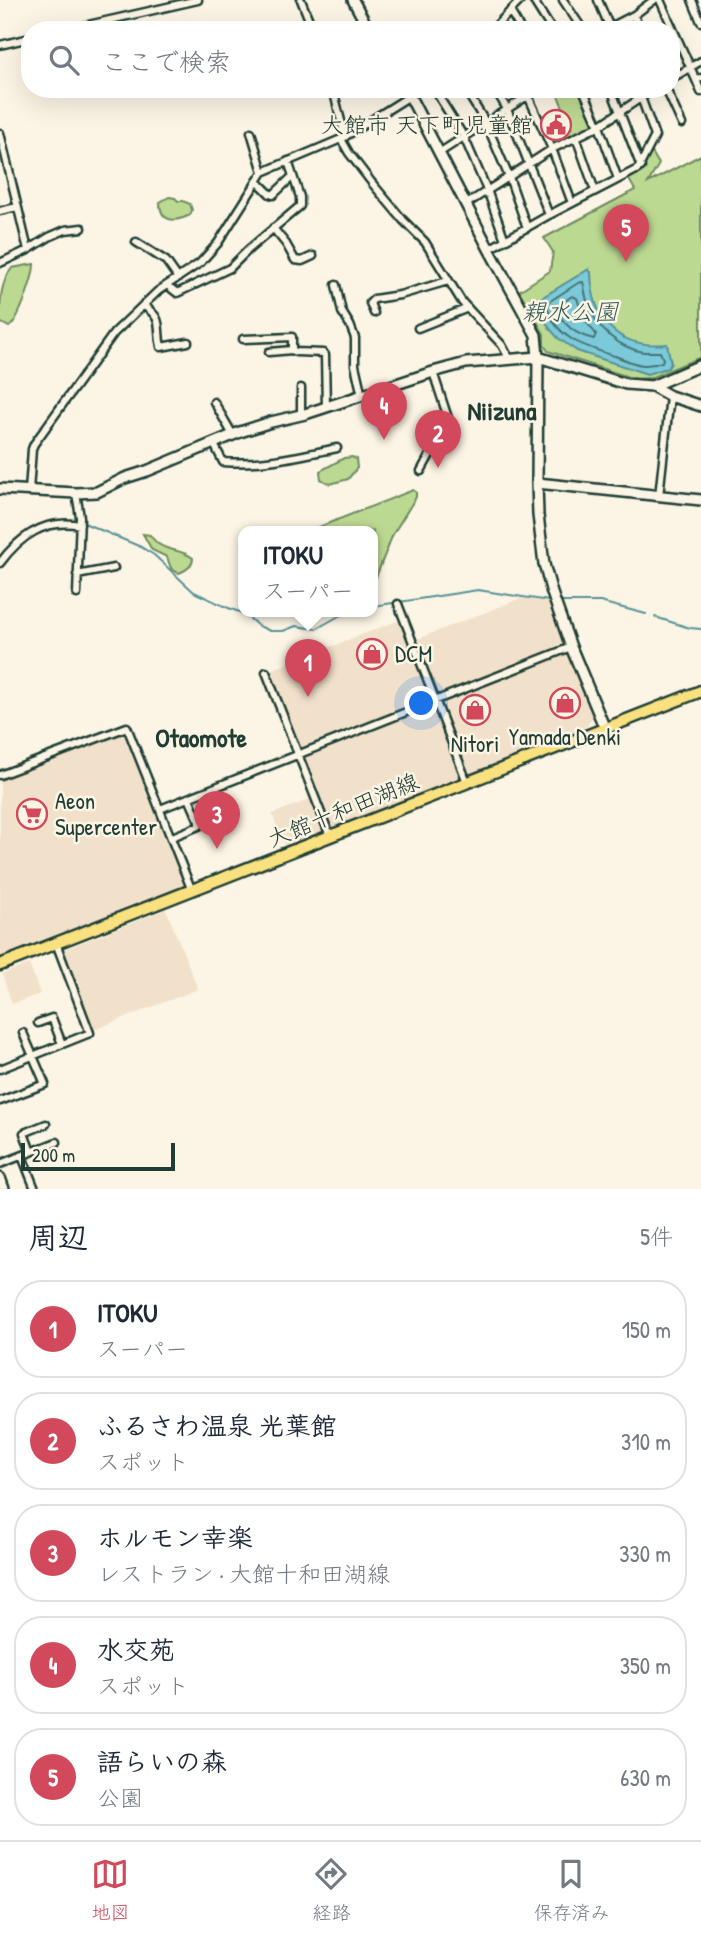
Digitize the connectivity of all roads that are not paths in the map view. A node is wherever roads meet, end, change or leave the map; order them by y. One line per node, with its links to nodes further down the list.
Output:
1 (198, 0): 12 (street)
2 (301, 0): 13 (street)
3 (353, 0): 14 (street)
4 (521, 0): 10 (street)
5 (533, 0): 17 (street)
6 (563, 0): 18 (street)
7 (598, 0): 19 (street)
8 (657, 0): 11 (street); 22 (street)
9 (692, 0): 23 (street)
10 (510, 11): 15 (street); 16 (street)
11 (634, 15): 20 (street); 21 (street)
12 (106, 21)
13 (309, 21)
14 (364, 21)
15 (501, 21)
16 (516, 21)
17 (546, 21)
18 (577, 21)
19 (606, 21)
20 (623, 21)
21 (636, 21)
22 (667, 21)
23 (701, 22)
24 (21, 40): 25 (street)
25 (0, 44)
26 (680, 47): 28 (street)
27 (701, 61): 28 (street)
28 (690, 68): 29 (street); 30 (street)
29 (680, 74)
30 (698, 79): 31 (street)
31 (701, 92)
32 (335, 98): 54 (street)
33 (401, 98): 54 (street)
34 (411, 98): 56 (street)
35 (440, 98): 52 (street)
36 (471, 98): 47 (street)
37 (500, 98): 45 (street)
38 (520, 98): 45 (street)
39 (530, 98): 55 (street)
40 (587, 98): 49 (street)
41 (615, 98): 46 (street)
42 (641, 98): 46 (street)
43 (642, 98): 59 (street)
44 (670, 98): 48 (street)
45 (507, 109): 47 (street); 58 (street)
46 (620, 112): 49 (street); 59 (street)
47 (486, 122): 52 (street); 62 (street)
48 (682, 124)
49 (599, 126): 53 (street); 63 (street)
50 (251, 132): 60 (street)
51 (0, 133): 69 (street)
52 (464, 136): 56 (street); 65 (street)
53 (576, 137): 55 (street); 66 (street)
54 (343, 138): 57 (street); 82 (street)
55 (552, 149): 58 (street); 67 (street)
56 (439, 153): 68 (street)
57 (288, 161): 60 (street); 61 (street)
58 (530, 163): 62 (street); 71 (street)
59 (640, 167): 63 (street)
60 (263, 172): 64 (street)
61 (293, 176): 64 (street); 73 (street)
62 (509, 177): 65 (street); 74 (street)
63 (618, 179): 66 (street)
64 (257, 181): 81 (street)
65 (487, 190): 68 (street); 75 (street)
66 (595, 191): 67 (street)
67 (572, 203): 71 (street)
68 (465, 205): 77 (street)
69 (17, 208): 70 (street); 78 (street)
70 (0, 211)
71 (549, 215): 74 (street)
72 (82, 228): 78 (street)
73 (273, 228): 79 (street); 83 (street)
74 (527, 228): 75 (street)
75 (505, 240): 77 (street)
76 (135, 242): 81 (street)
77 (489, 249): 93 (street)
78 (28, 250): 80 (street)
79 (313, 256)
80 (0, 263)
81 (177, 278): 83 (street)
82 (448, 281): 86 (street); 87 (street)
83 (167, 285): 85 (street)
84 (336, 285): 99 (street)
85 (143, 305): 90 (street); 111 (street)
86 (468, 308): 88 (street); 94 (street)
87 (374, 313)
88 (418, 328)
89 (243, 338): 91 (street)
90 (188, 342)
91 (292, 350): 92 (street); 103 (street)
92 (270, 352)
93 (538, 356): 94 (street); 97 (street); 109 (street)
94 (509, 358): 96 (street)
95 (701, 365): 97 (street)
96 (433, 372): 99 (street); 108 (street)
97 (652, 386): 100 (street)
98 (301, 388): 104 (street)
99 (362, 396): 103 (street)
100 (670, 396): 102 (street); 113 (street)
101 (214, 402): 105 (street)
102 (701, 406)
103 (326, 408): 104 (street)
104 (301, 415): 105 (street)
105 (233, 435): 106 (street)
106 (213, 442): 107 (street); 112 (street)
107 (337, 448)
108 (421, 471)
109 (537, 483): 113 (street); 121 (street)
110 (0, 489): 111 (street)
111 (29, 491): 112 (street)
112 (76, 493): 115 (street)
113 (659, 496): 114 (street)
114 (701, 500)
115 (80, 525): 116 (street); 118 (street)
116 (0, 563)
117 (114, 568): 118 (street)
118 (77, 575): 119 (street)
119 (77, 593)
120 (398, 604): 124 (street)
121 (571, 647): 124 (street); 125 (street)
122 (266, 672): 126 (street)
123 (701, 691): 125 (main road, 大館十和田湖線)
124 (436, 701): 126 (street); 128 (street)
125 (604, 729): 128 (main road, 大館十和田湖線)
126 (298, 755): 129 (street); 131 (street)
127 (0, 775): 130 (street)
128 (467, 782): 131 (main road, 大館十和田湖線)
129 (189, 798): 130 (street); 132 (street)
130 (160, 809): 132 (street)
131 (330, 836): 133 (main road, 大館十和田湖線)
132 (172, 837): 133 (street)
133 (192, 891): 134 (main road, 大館十和田湖線)
134 (55, 943): 135 (main road, 大館十和田湖線); 138 (street)
135 (0, 965)
136 (38, 1023): 138 (street)
137 (23, 1033): 139 (street)
138 (62, 1044): 139 (street)
139 (32, 1056): 140 (street); 141 (street)
140 (0, 1069)
141 (0, 1101)
142 (46, 1124): 144 (street)
143 (57, 1142): 144 (street)
144 (31, 1152): 145 (street)
145 (22, 1156): 146 (street); 149 (street)
146 (0, 1164)
147 (0, 1178): 148 (street)
148 (4, 1189)
149 (35, 1189)

